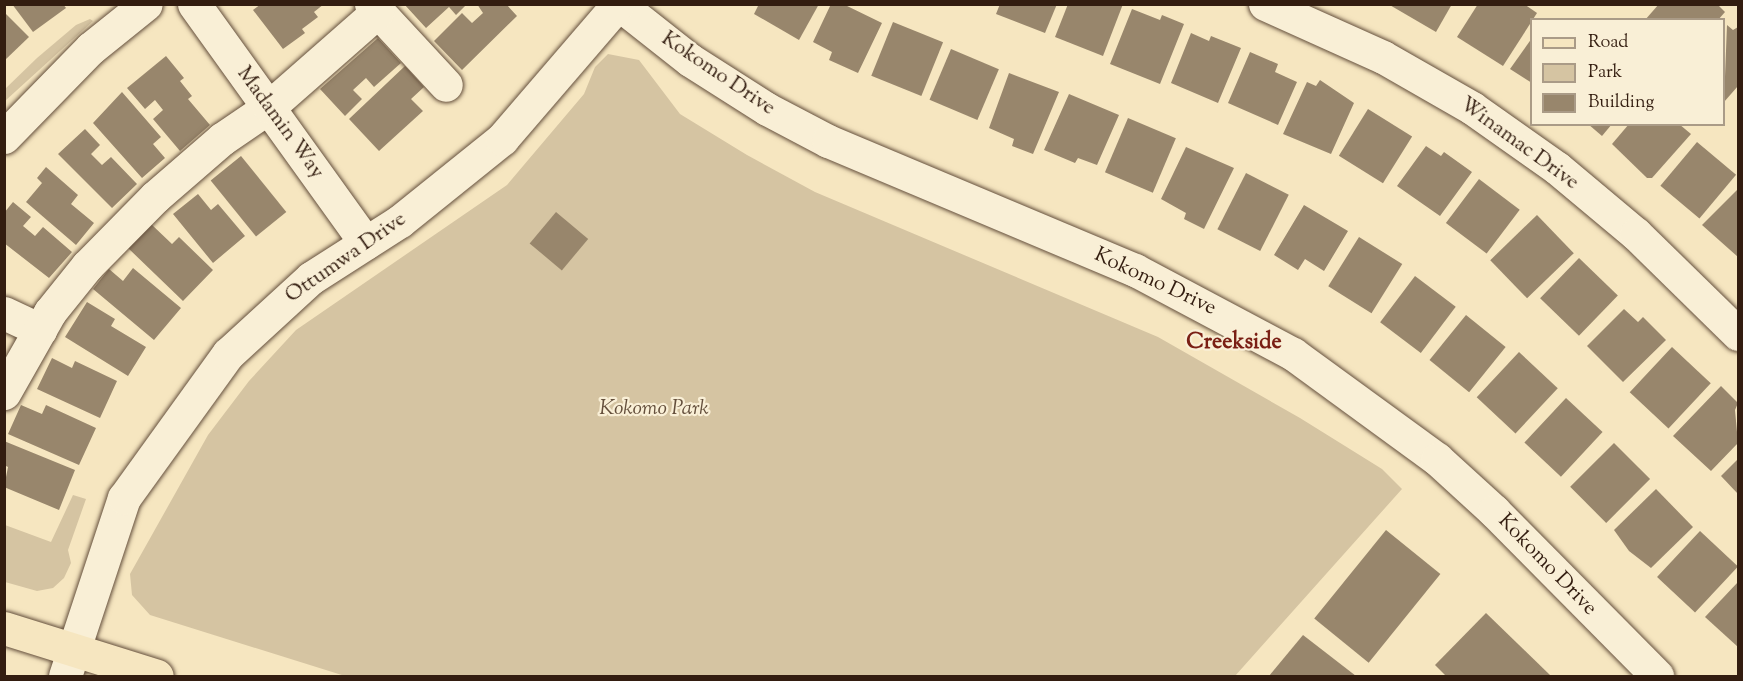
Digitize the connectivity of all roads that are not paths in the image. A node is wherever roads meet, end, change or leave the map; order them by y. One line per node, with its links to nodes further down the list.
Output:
1 (146, 4): 9 (street)
2 (194, 4): 8 (street, Madamin Way)
3 (618, 4): 10 (street, Ottumwa Drive); 18 (street, Kokomo Drive)
4 (1265, 4): 6 (street, Winamac Drive)
5 (374, 8): 7 (street); 8 (street)
6 (1304, 12): 13 (street, Winamac Drive)
7 (446, 85)
8 (269, 107): 10 (street, Madamin Way); 12 (street)
9 (4, 137)
10 (366, 243): 16 (street, Ottumwa Drive)
11 (4, 313): 12 (street)
12 (40, 330): 14 (street)
13 (1738, 334)
14 (4, 393)
15 (4, 628): 16 (main road)
16 (69, 663): 17 (main road)
17 (156, 676)
18 (1657, 676)

